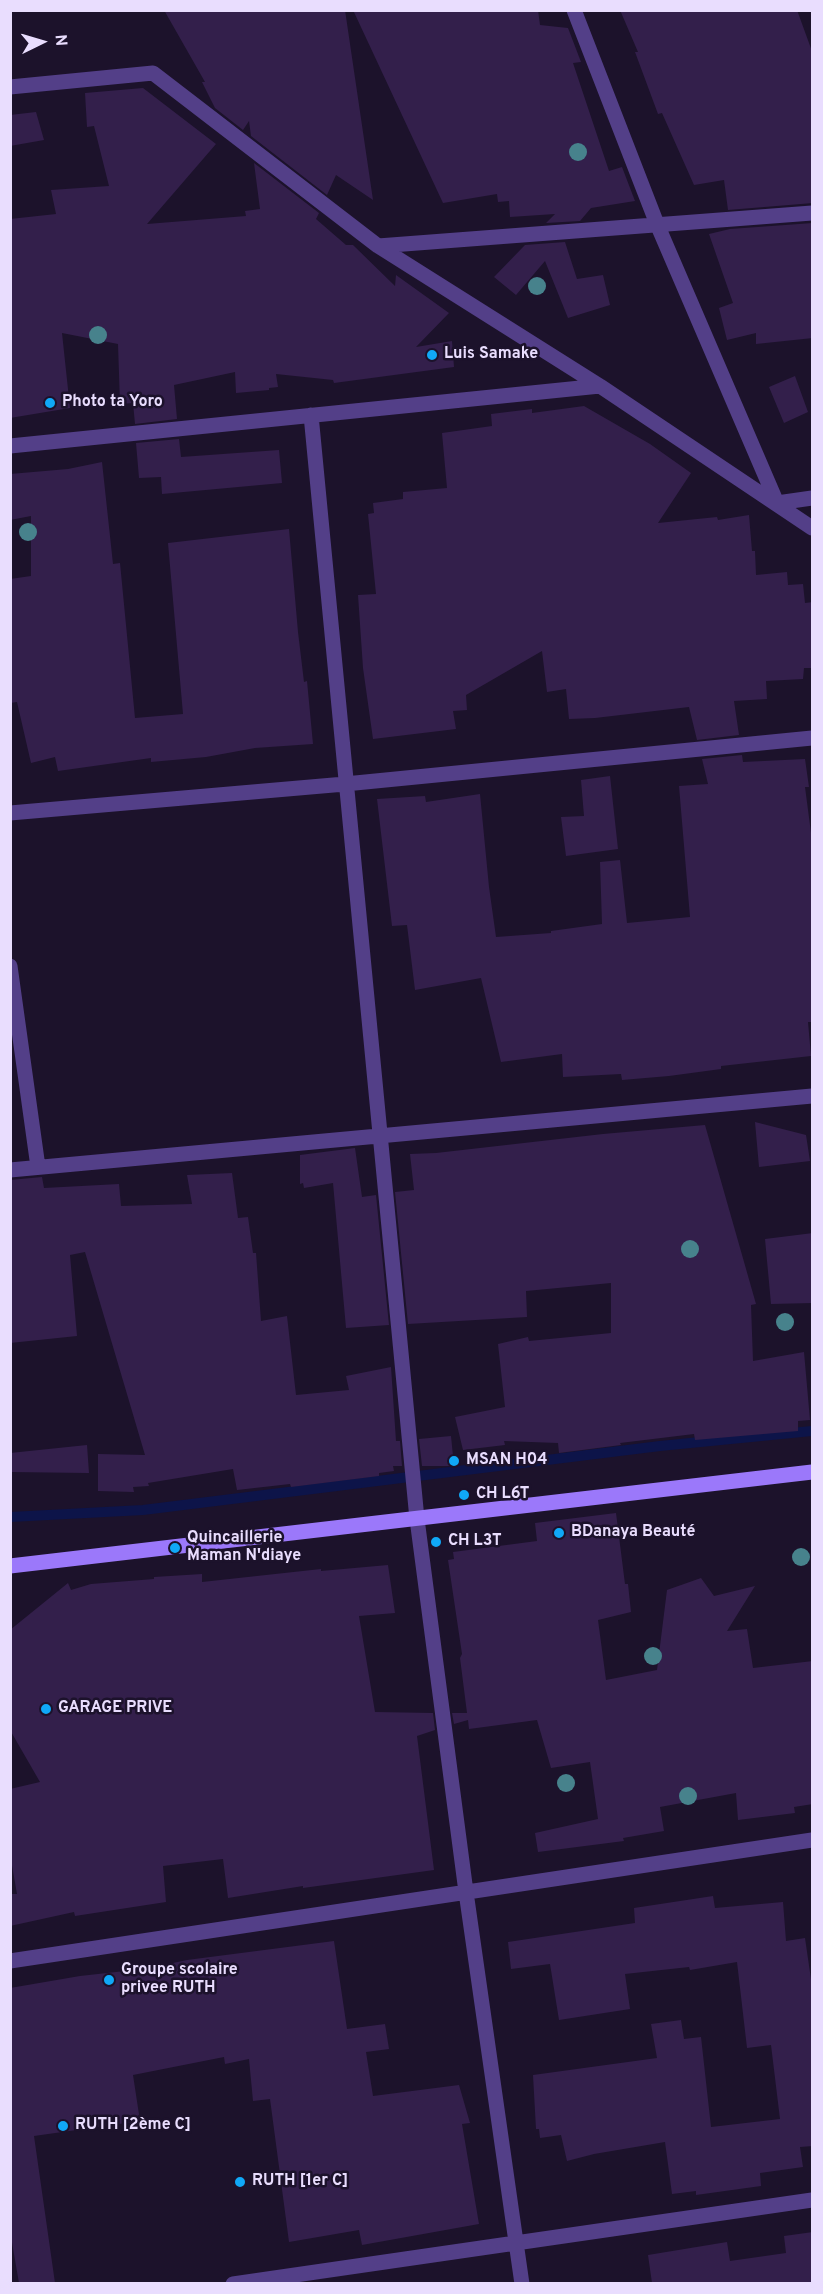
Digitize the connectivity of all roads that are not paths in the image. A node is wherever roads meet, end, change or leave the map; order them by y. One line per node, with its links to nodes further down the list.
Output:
1 (574, 10): 4 (street)
2 (10, 87): 5 (street)
3 (813, 213): 4 (street)
4 (657, 224): 5 (street); 10 (street)
5 (378, 246): 6 (street)
6 (600, 386): 7 (street); 10 (street)
7 (311, 415): 8 (street); 13 (street)
8 (10, 446)
9 (813, 498): 10 (street)
10 (777, 503): 11 (street)
11 (813, 528)
12 (813, 738): 13 (street)
13 (345, 784): 14 (street); 17 (street)
14 (10, 813)
15 (10, 966): 18 (street)
16 (813, 1096): 17 (street)
17 (379, 1136): 18 (street); 21 (street)
18 (38, 1167): 19 (street)
19 (10, 1170)
20 (813, 1472): 21 (street)
21 (417, 1519): 22 (street); 24 (street)
22 (10, 1566)
23 (813, 1840): 24 (street)
24 (466, 1893): 25 (street); 27 (street)
25 (10, 1961)
26 (813, 2200): 27 (street)
27 (516, 2243): 28 (street); 30 (street)
28 (266, 2281): 29 (street)
29 (233, 2283)
30 (522, 2283)

